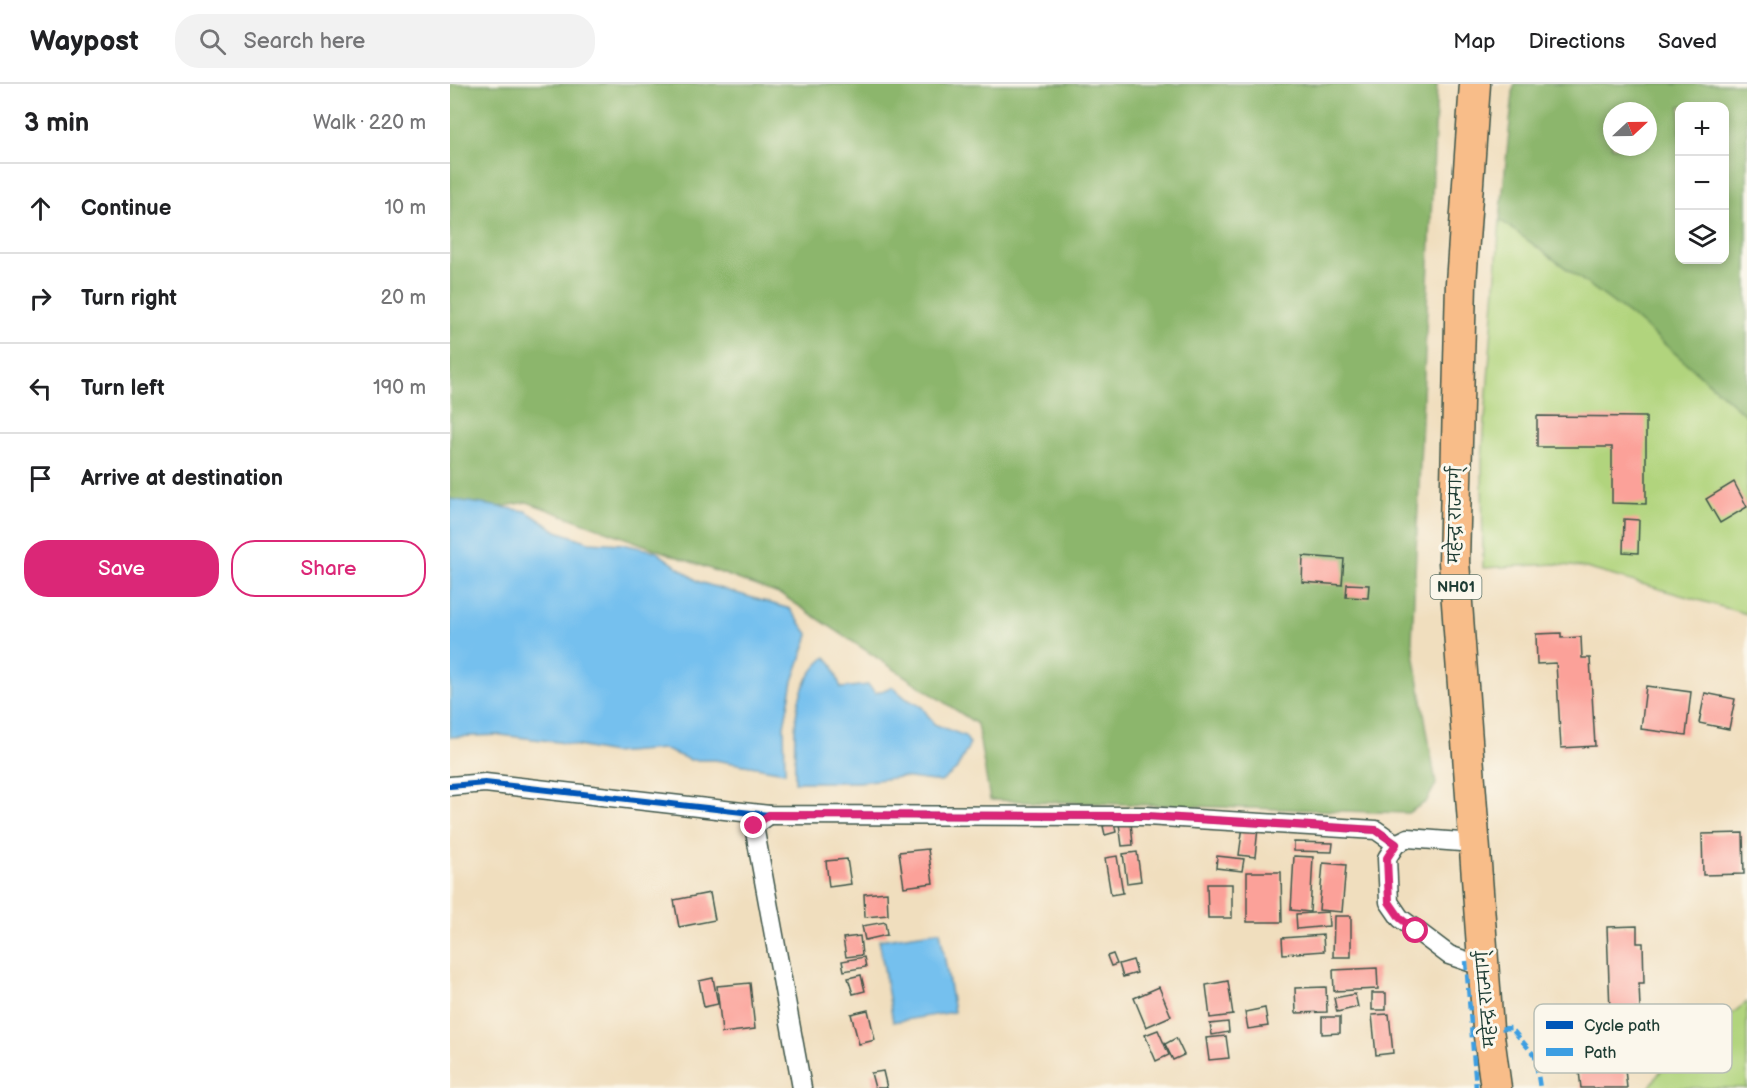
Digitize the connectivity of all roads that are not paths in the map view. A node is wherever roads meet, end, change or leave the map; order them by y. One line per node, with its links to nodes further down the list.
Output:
1 (1476, 84): 4 (highway, महेन्द्र राज्मार्ग् / NH01)
2 (450, 786): 3 (street)
3 (769, 815): 5 (street); 7 (street)
4 (1474, 843): 5 (street); 6 (highway, महेन्द्र राज्मार्ग् / NH01)
5 (1396, 844): 6 (street)
6 (1484, 967): 8 (highway, महेन्द्र राज्मार्ग् / NH01)
7 (802, 1088)
8 (1496, 1088)

